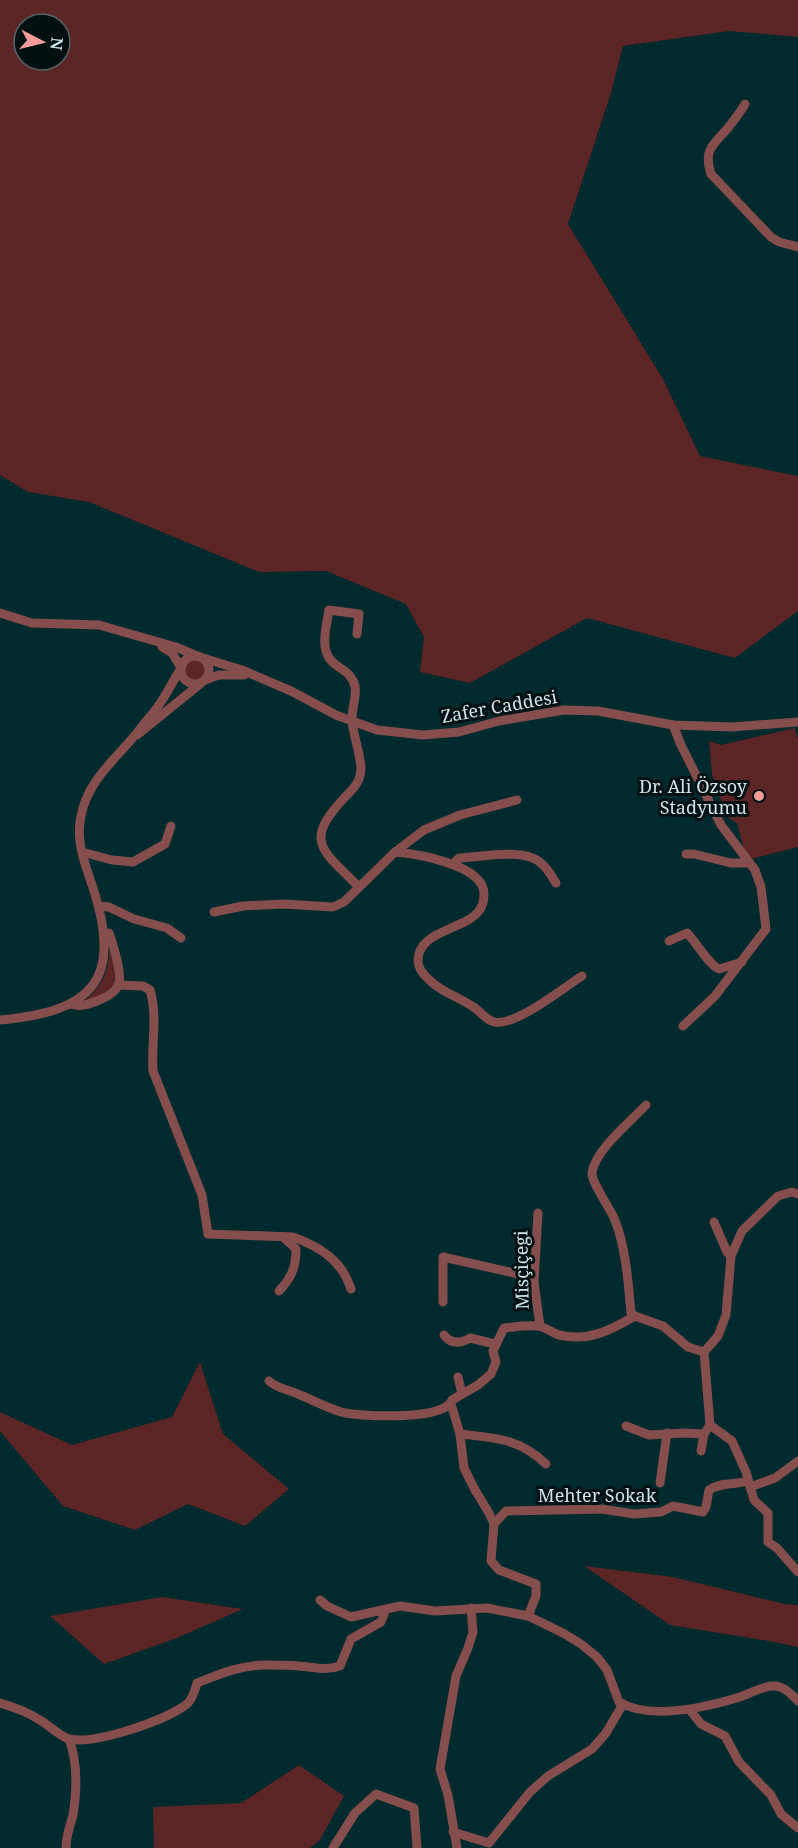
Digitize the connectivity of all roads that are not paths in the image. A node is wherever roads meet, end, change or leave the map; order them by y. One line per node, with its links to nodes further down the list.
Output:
1 (745, 104): 2 (street)
2 (798, 247)
3 (0, 613): 5 (street, Zafer Caddesi)
4 (357, 634): 10 (street)
5 (155, 643): 6 (street, Zafer Caddesi); 7 (street)
6 (200, 657): 7 (street); 8 (street, Zafer Caddesi); 9 (street)
7 (180, 668): 9 (street); 13 (street)
8 (253, 676): 9 (street, Zafer Caddesi); 10 (street, Zafer Caddesi)
9 (203, 682): 13 (street)
10 (352, 721): 12 (street, Zafer Caddesi); 22 (street)
11 (798, 722): 12 (street, Zafer Caddesi)
12 (672, 725): 19 (street)
13 (133, 738): 16 (street)
14 (517, 800): 17 (street)
15 (171, 826): 16 (street)
16 (82, 852): 23 (street)
17 (395, 852): 20 (street); 22 (street)
18 (686, 854): 19 (street)
19 (749, 863): 28 (street)
20 (453, 864): 21 (street); 29 (street)
21 (556, 884)
22 (359, 887): 24 (street)
23 (98, 906): 25 (street); 26 (street)
24 (214, 912)
25 (102, 921): 30 (street); 31 (street)
26 (181, 938)
27 (669, 941): 28 (street)
28 (742, 962): 33 (street)
29 (582, 976)
30 (118, 985): 31 (street); 38 (street)
31 (70, 1004): 32 (street)
32 (0, 1020)
33 (683, 1026)
34 (646, 1105): 44 (street)
35 (798, 1194): 39 (street)
36 (538, 1213): 40 (street, Misçiçegi)
37 (714, 1222): 39 (street)
38 (283, 1237): 41 (street); 42 (street)
39 (731, 1256): 48 (street)
40 (534, 1282): 43 (street); 45 (street, Misçiçegi)
41 (351, 1289)
42 (279, 1291)
43 (443, 1302)
44 (636, 1316): 45 (street); 48 (street)
45 (540, 1326): 47 (street)
46 (444, 1335): 47 (street)
47 (495, 1344): 51 (street)
48 (704, 1356): 53 (street)
49 (458, 1377): 51 (street)
50 (268, 1381): 52 (street)
51 (462, 1394): 52 (street)
52 (451, 1404): 56 (street)
53 (710, 1425): 57 (street); 62 (street)
54 (626, 1426): 55 (street)
55 (668, 1433): 57 (street); 61 (street)
56 (460, 1434): 60 (street); 63 (street)
57 (704, 1434): 58 (street)
58 (701, 1451)
59 (798, 1461): 62 (street)
60 (546, 1464)
61 (660, 1484)
62 (749, 1484): 63 (street, Mehter Sokak); 64 (street)
63 (494, 1524): 68 (street)
64 (798, 1572)
65 (320, 1600): 67 (street)
66 (471, 1608): 67 (street); 68 (street); 75 (street)
67 (386, 1609): 73 (street)
68 (528, 1617): 69 (street)
69 (619, 1700): 72 (street); 75 (street)
70 (798, 1701): 72 (street)
71 (0, 1703): 73 (street)
72 (690, 1710): 74 (street)
73 (69, 1739): 76 (street)
74 (798, 1828)
75 (453, 1833): 79 (street)
76 (66, 1848)
77 (333, 1848): 78 (street)
78 (417, 1848)
79 (457, 1848)

